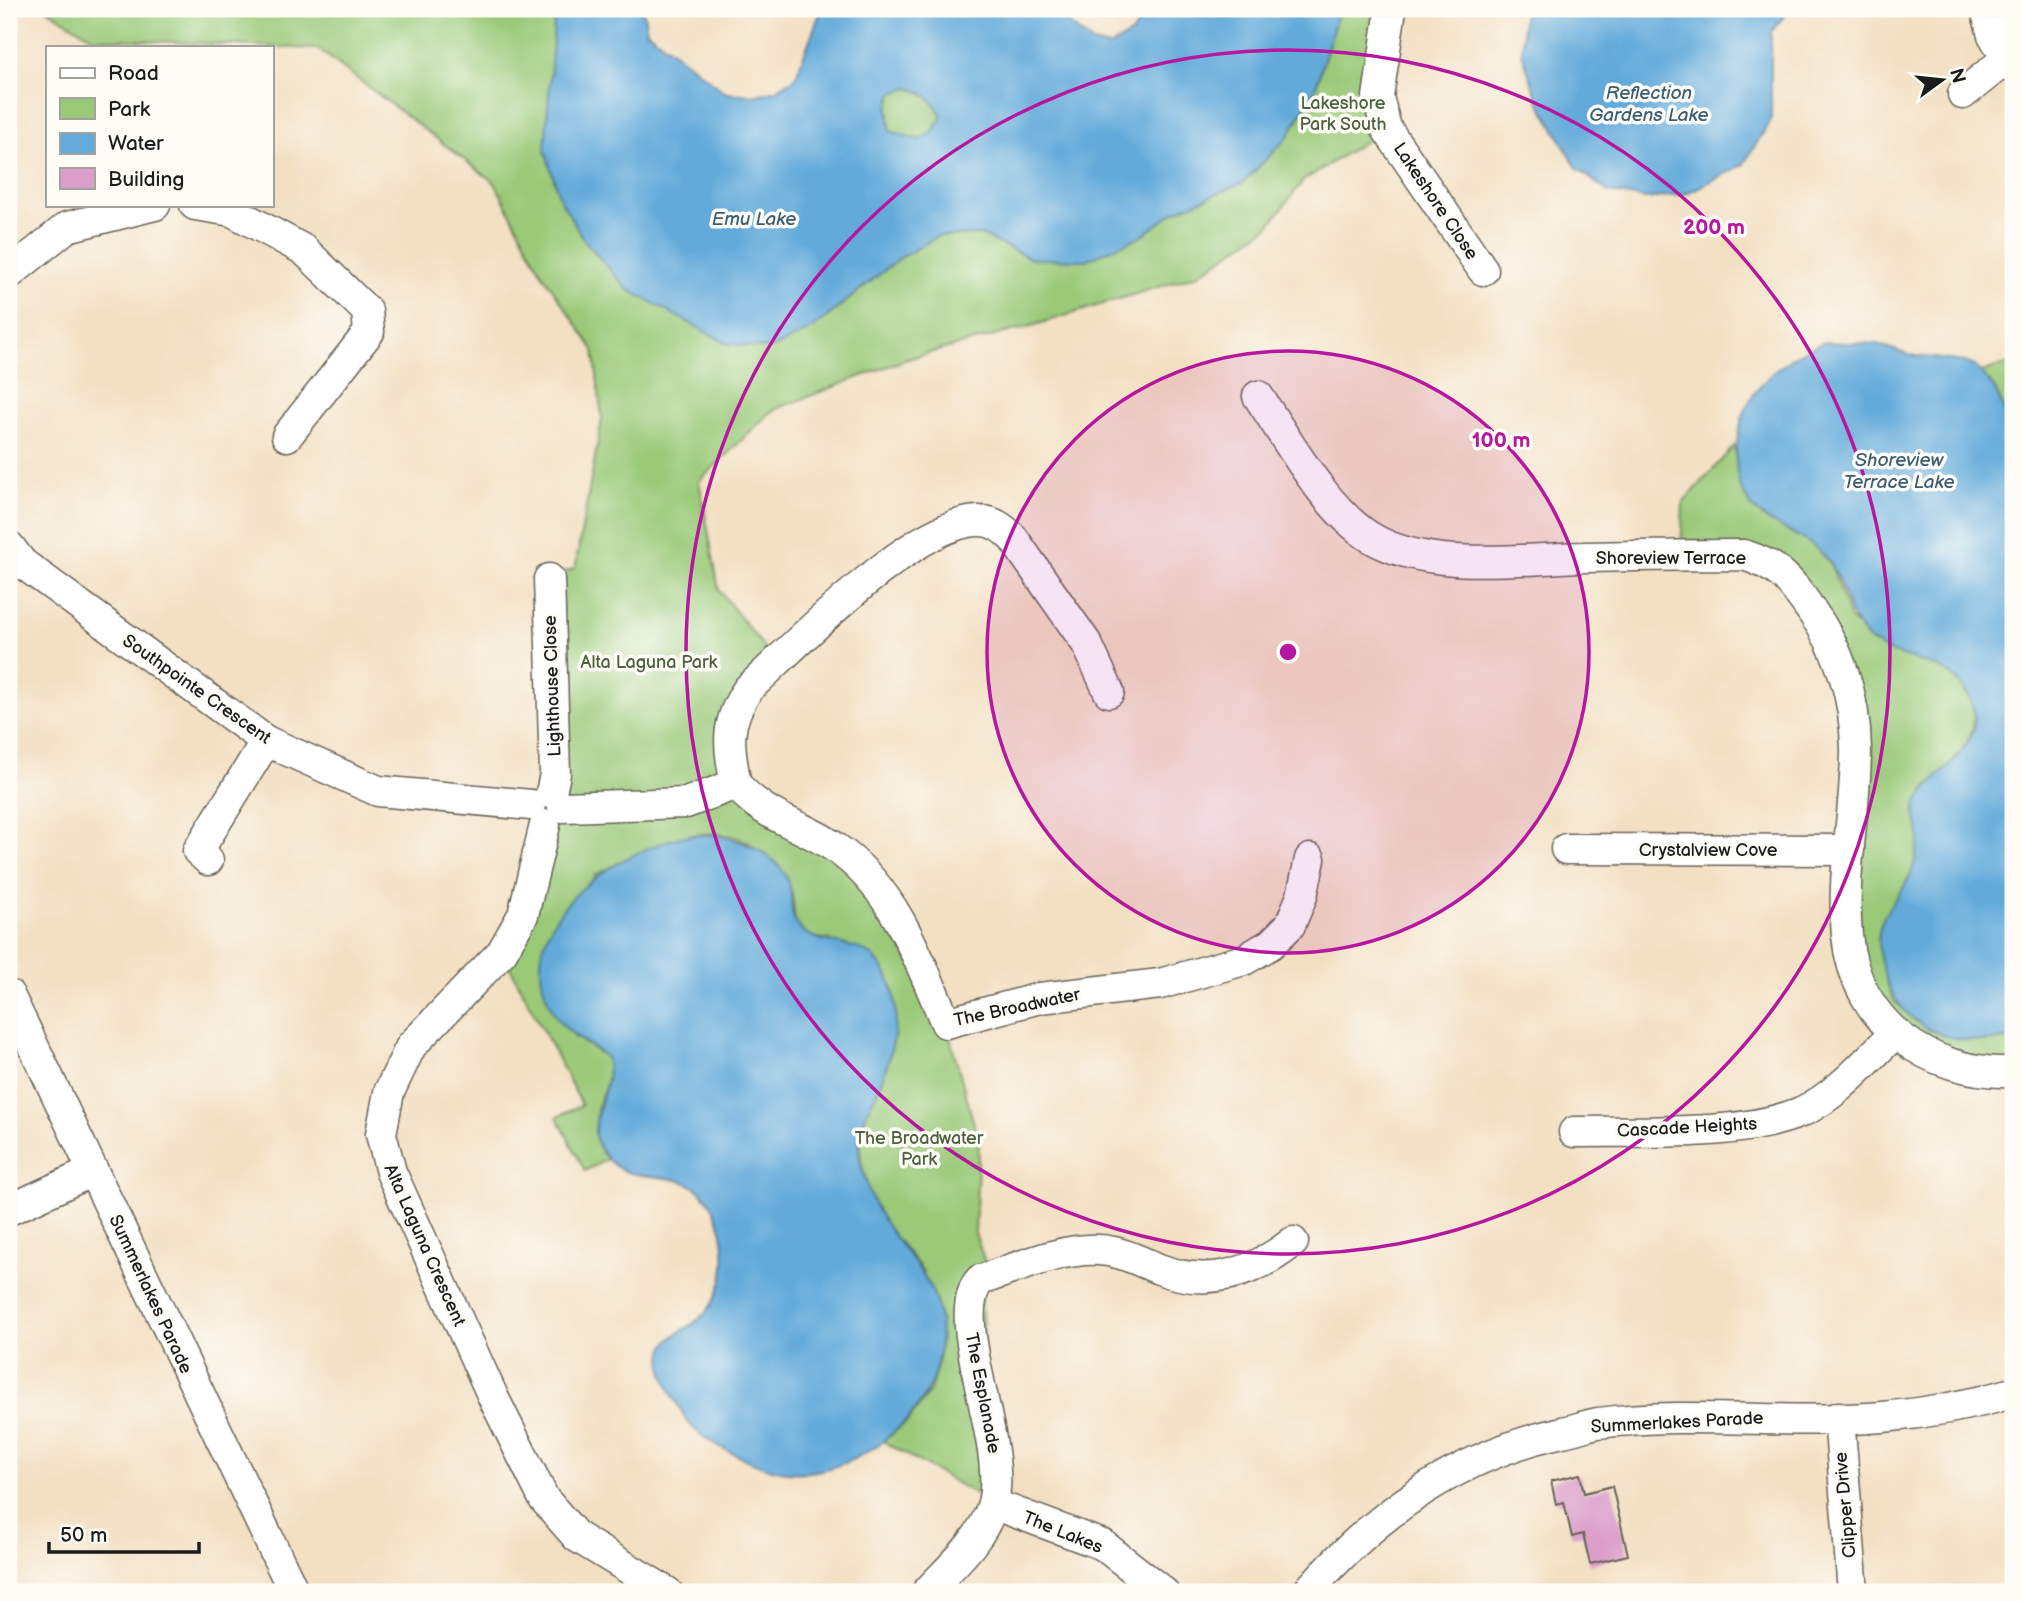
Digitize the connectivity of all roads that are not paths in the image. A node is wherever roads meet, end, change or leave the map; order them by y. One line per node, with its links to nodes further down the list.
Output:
1 (1391, 9): 7 (street, Lakeshore Close)
2 (1986, 9): 3 (street)
3 (2009, 64): 4 (street)
4 (1963, 94)
5 (151, 206): 8 (street)
6 (201, 206): 10 (street)
7 (1483, 270)
8 (9, 274)
9 (1258, 396): 18 (street, Shoreview Terrace)
10 (287, 436)
11 (9, 546): 14 (street, Southpointe Crescent)
12 (549, 579): 16 (street, Lighthouse Close)
13 (1109, 692): 15 (street)
14 (267, 741): 16 (street, Southpointe Crescent); 20 (street)
15 (736, 784): 16 (street); 19 (street, The Broadwater)
16 (547, 808): 35 (street, Alta Laguna Crescent)
17 (1566, 849): 18 (street, Crystalview Cove)
18 (1849, 850): 22 (street, Shoreview Terrace)
19 (1310, 859)
20 (208, 860)
21 (9, 995): 26 (street, Summerlakes Parade)
22 (1895, 1033): 24 (street, Shoreview Terrace); 25 (street, Cascade Heights)
23 (9, 1035): 26 (street, Summerlakes Parade)
24 (2013, 1072)
25 (1574, 1132)
26 (85, 1175): 27 (street); 33 (street, Summerlakes Parade); 34 (street, Summerlakes Parade)
27 (9, 1210)
28 (1293, 1242): 32 (street, The Esplanade)
29 (2013, 1393): 31 (street, Summerlakes Parade)
30 (2013, 1409): 31 (street, Summerlakes Parade)
31 (1839, 1425): 38 (street, Summerlakes Parade); 39 (street, Summerlakes Parade); 40 (street, Clipper Drive)
32 (993, 1504): 36 (street); 37 (street, The Lakes)
33 (276, 1592)
34 (294, 1592)
35 (667, 1592)
36 (927, 1592)
37 (1163, 1592)
38 (1307, 1592)
39 (1333, 1592)
40 (1853, 1592)

